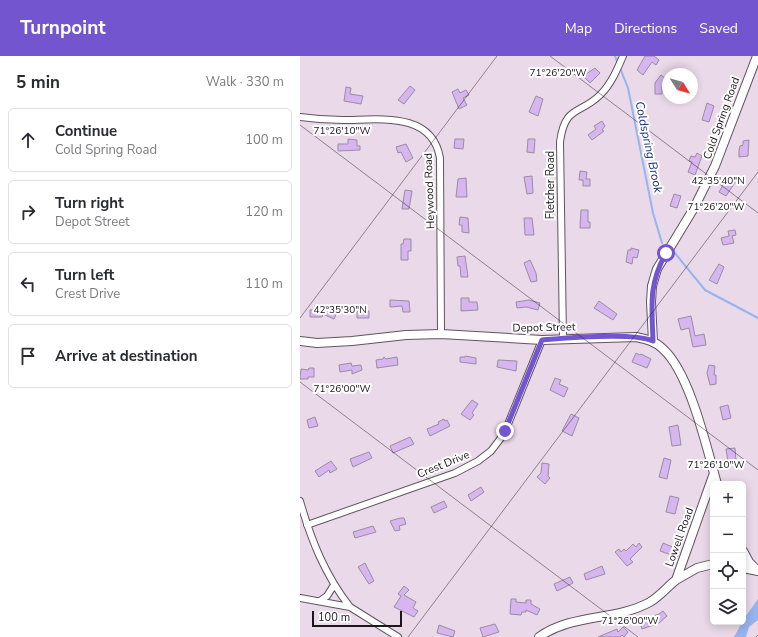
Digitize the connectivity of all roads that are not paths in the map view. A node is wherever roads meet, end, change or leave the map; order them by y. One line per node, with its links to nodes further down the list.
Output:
1 (623, 56): 5 (street, Fletcher Road)
2 (757, 56): 8 (street, Cold Spring Road)
3 (300, 117): 4 (street, Heywood Road)
4 (441, 334): 6 (street, Depot Street); 7 (street, Depot Street)
5 (563, 338): 6 (street, Depot Street); 8 (street, Depot Street)
6 (542, 340): 12 (street, Crest Drive)
7 (300, 341)
8 (653, 341): 9 (street, Depot Street)
9 (714, 473): 10 (street, Depot Street); 17 (street, Lowell Road)
10 (716, 481)
11 (300, 501): 12 (street)
12 (307, 525): 18 (street)
13 (744, 553): 16 (street)
14 (710, 565): 17 (street)
15 (746, 569): 16 (street)
16 (758, 571)
17 (676, 580): 23 (street, Lowell Road)
18 (334, 585): 20 (street); 21 (street)
19 (300, 598): 20 (street)
20 (320, 601): 21 (street)
21 (350, 607): 22 (street)
22 (398, 637)
23 (539, 637)

